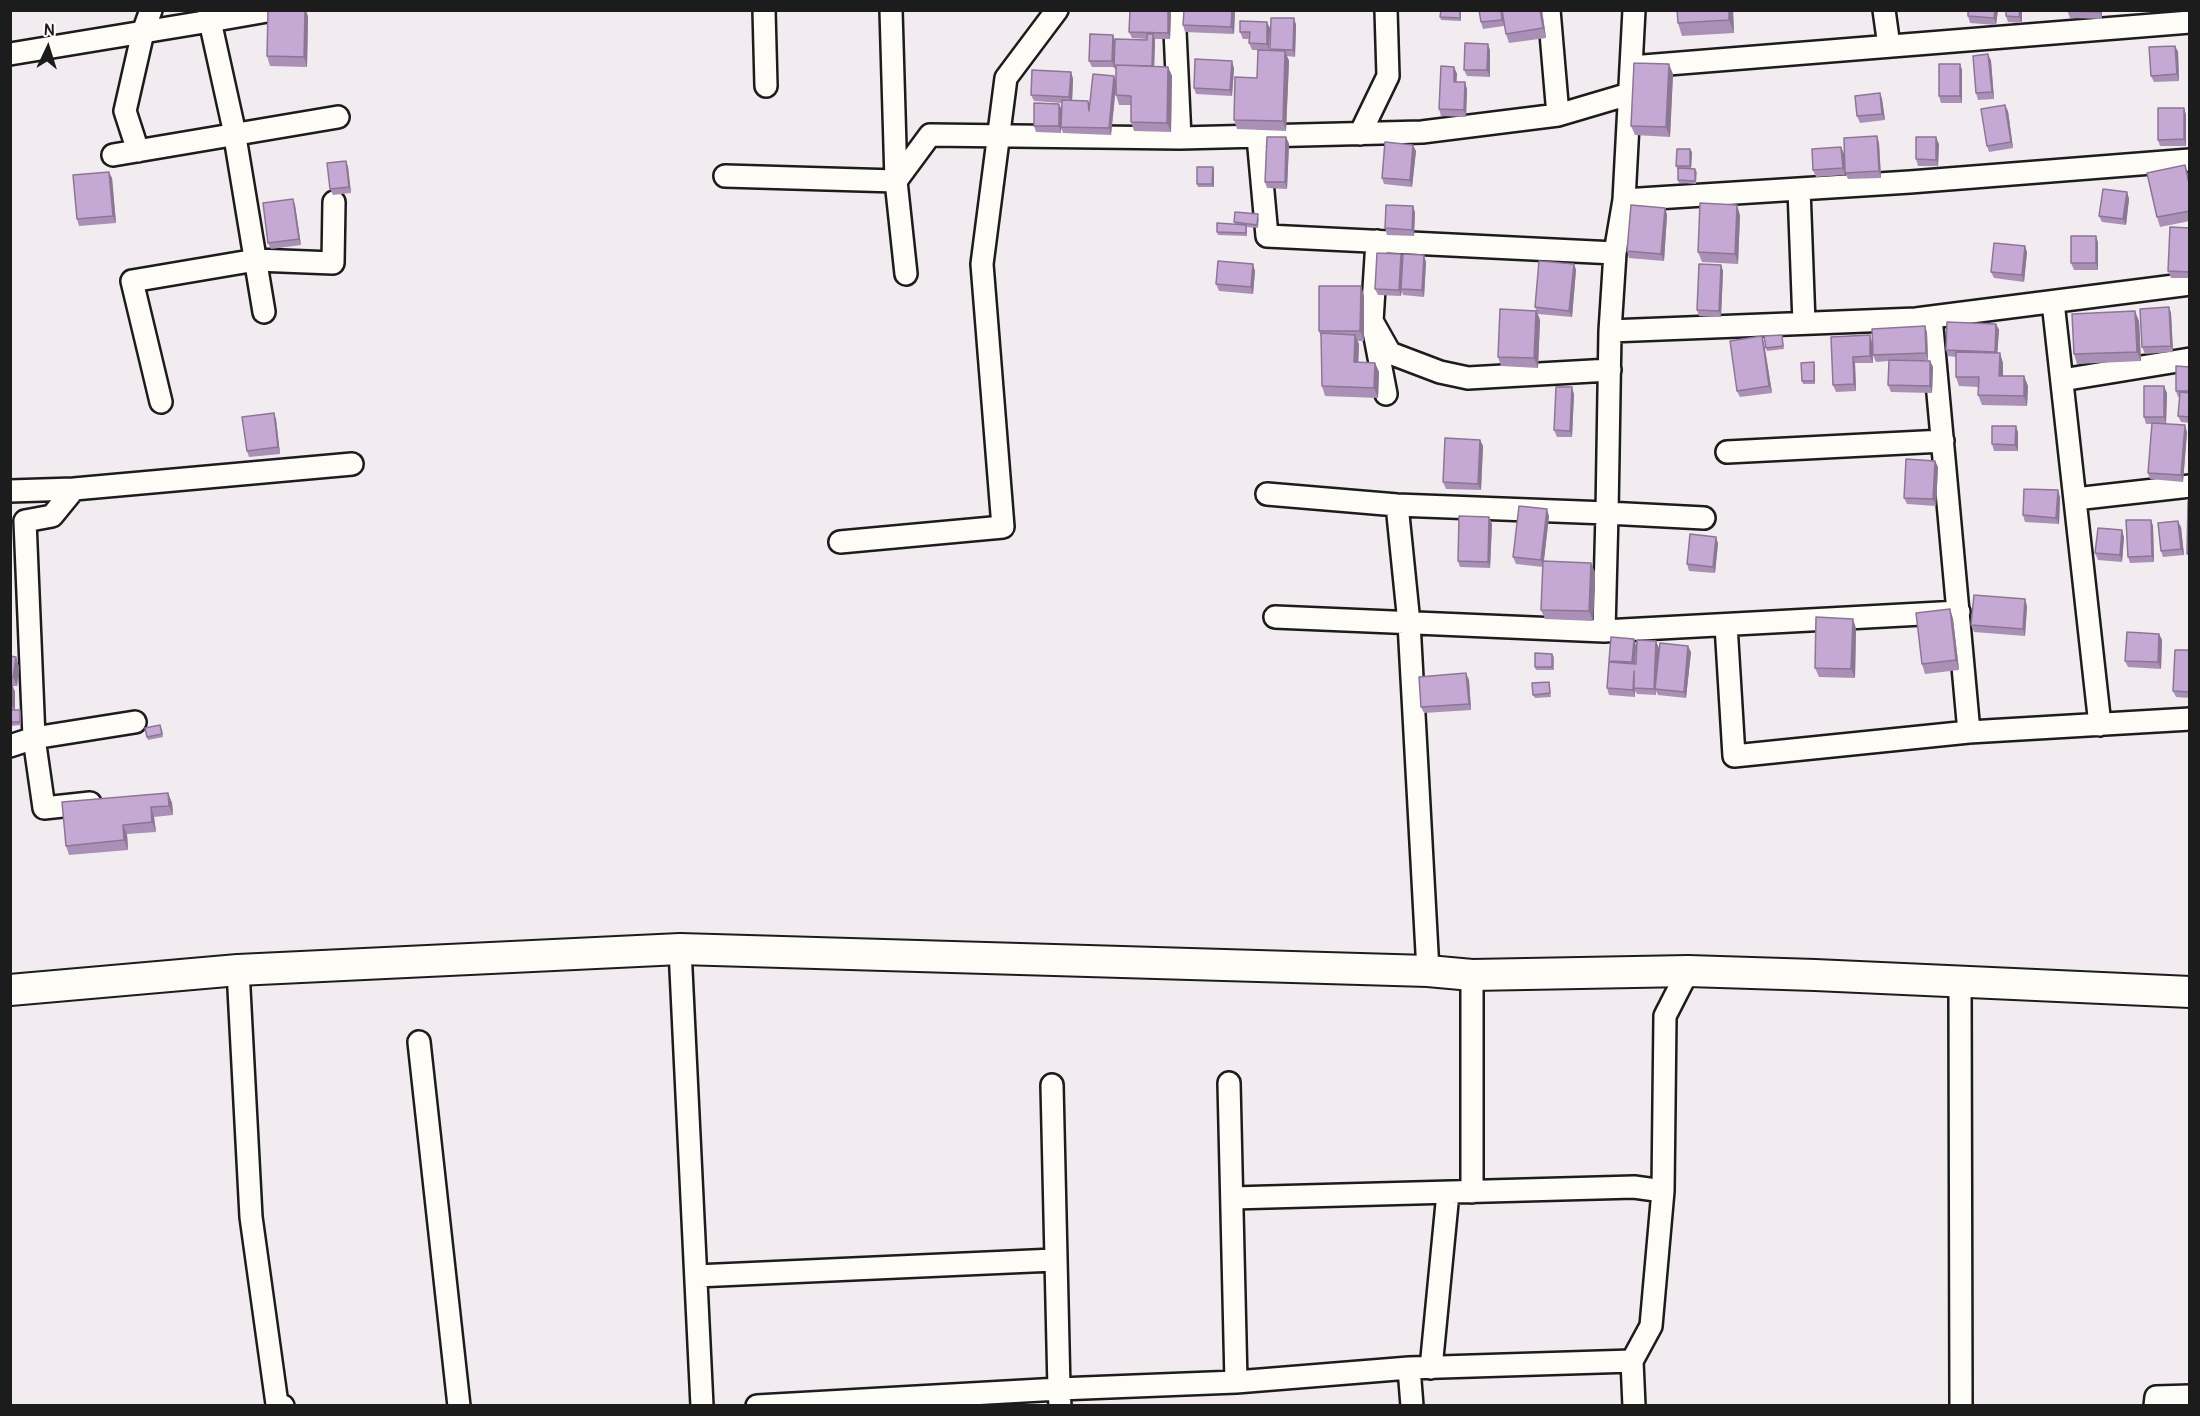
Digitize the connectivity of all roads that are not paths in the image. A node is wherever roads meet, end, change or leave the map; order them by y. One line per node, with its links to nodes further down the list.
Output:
1 (151, 10): 13 (street)
2 (273, 10): 11 (street)
3 (764, 10): 17 (street)
4 (891, 10): 30 (street)
5 (1057, 10): 23 (street)
6 (1174, 10): 25 (street)
7 (1386, 10): 21 (street)
8 (1549, 10): 19 (street)
9 (1634, 10): 16 (street)
10 (1884, 10): 14 (street)
11 (209, 16): 13 (street); 22 (street)
12 (2190, 22): 14 (street)
13 (142, 32): 15 (street); 26 (street)
14 (1889, 46): 16 (street)
15 (10, 54)
16 (1631, 67): 18 (street)
17 (766, 86)
18 (1629, 94): 19 (street); 32 (street)
19 (1558, 115): 21 (street)
20 (338, 117): 22 (street)
21 (1360, 134): 24 (street)
22 (235, 135): 26 (street); 36 (street)
23 (998, 135): 25 (street); 30 (street); 61 (street)
24 (1258, 136): 25 (street); 34 (street)
25 (1180, 138)
26 (138, 151): 27 (street)
27 (113, 155)
28 (2190, 160): 31 (street)
29 (725, 176): 30 (street)
30 (896, 181): 37 (street)
31 (1799, 189): 32 (street); 43 (street)
32 (1624, 200): 35 (street)
33 (334, 202): 36 (street)
34 (1377, 241): 35 (street); 42 (street)
35 (1615, 253): 44 (street)
36 (256, 260): 40 (street); 49 (street)
37 (906, 274)
38 (2190, 284): 39 (street)
39 (2054, 302): 41 (street); 47 (street)
40 (264, 312)
41 (1931, 317): 43 (street); 50 (street)
42 (1372, 321): 46 (street); 48 (street)
43 (1804, 323): 44 (street)
44 (1610, 331): 46 (street)
45 (2190, 359): 47 (street)
46 (1610, 370): 59 (street)
47 (2062, 380): 57 (street)
48 (1386, 394)
49 (161, 402)
50 (1943, 441): 51 (street); 62 (street)
51 (1727, 452)
52 (352, 464): 54 (street)
53 (2190, 486): 57 (street)
54 (74, 489): 55 (street); 71 (street)
55 (10, 491)
56 (1267, 494): 58 (street)
57 (2075, 499): 69 (street)
58 (1397, 505): 59 (street); 64 (street)
59 (1607, 513): 60 (street); 66 (street)
60 (1704, 518)
61 (840, 543)
62 (1959, 612): 65 (street); 70 (street)
63 (1275, 617): 64 (street)
64 (1409, 623): 66 (street); 76 (street)
65 (1726, 625): 66 (street); 70 (street)
66 (1604, 631)
67 (2190, 719): 69 (street)
68 (135, 722): 71 (street)
69 (2100, 725): 70 (street)
70 (1969, 732)
71 (34, 738): 72 (street); 73 (street)
72 (10, 746)
73 (111, 800)
74 (680, 949): 75 (street); 76 (street); 90 (street)
75 (238, 970): 80 (street); 98 (street)
76 (1428, 971): 78 (street)
77 (1688, 971): 78 (street); 79 (street); 85 (street)
78 (1472, 975): 86 (street)
79 (1960, 984): 81 (street); 104 (street)
80 (10, 990)
81 (2190, 992)
82 (419, 1042): 99 (street)
83 (1229, 1083): 88 (street)
84 (1052, 1085): 89 (street)
85 (1663, 1191): 86 (street); 91 (street)
86 (1472, 1192): 87 (street)
87 (1448, 1193): 88 (street); 93 (street)
88 (1232, 1198): 94 (street)
89 (1054, 1260): 90 (street); 96 (street)
90 (696, 1276): 100 (street)
91 (1632, 1361): 93 (street); 103 (street)
92 (1409, 1368): 93 (street); 94 (street); 102 (street)
93 (1431, 1368)
94 (1236, 1382): 96 (street)
95 (2190, 1396): 105 (street)
96 (1060, 1397): 97 (street)
97 (881, 1403): 101 (street)
98 (283, 1406)
99 (459, 1406)
100 (702, 1406)
101 (757, 1406)
102 (1412, 1406)
103 (1634, 1406)
104 (1961, 1406)
105 (2155, 1406)

